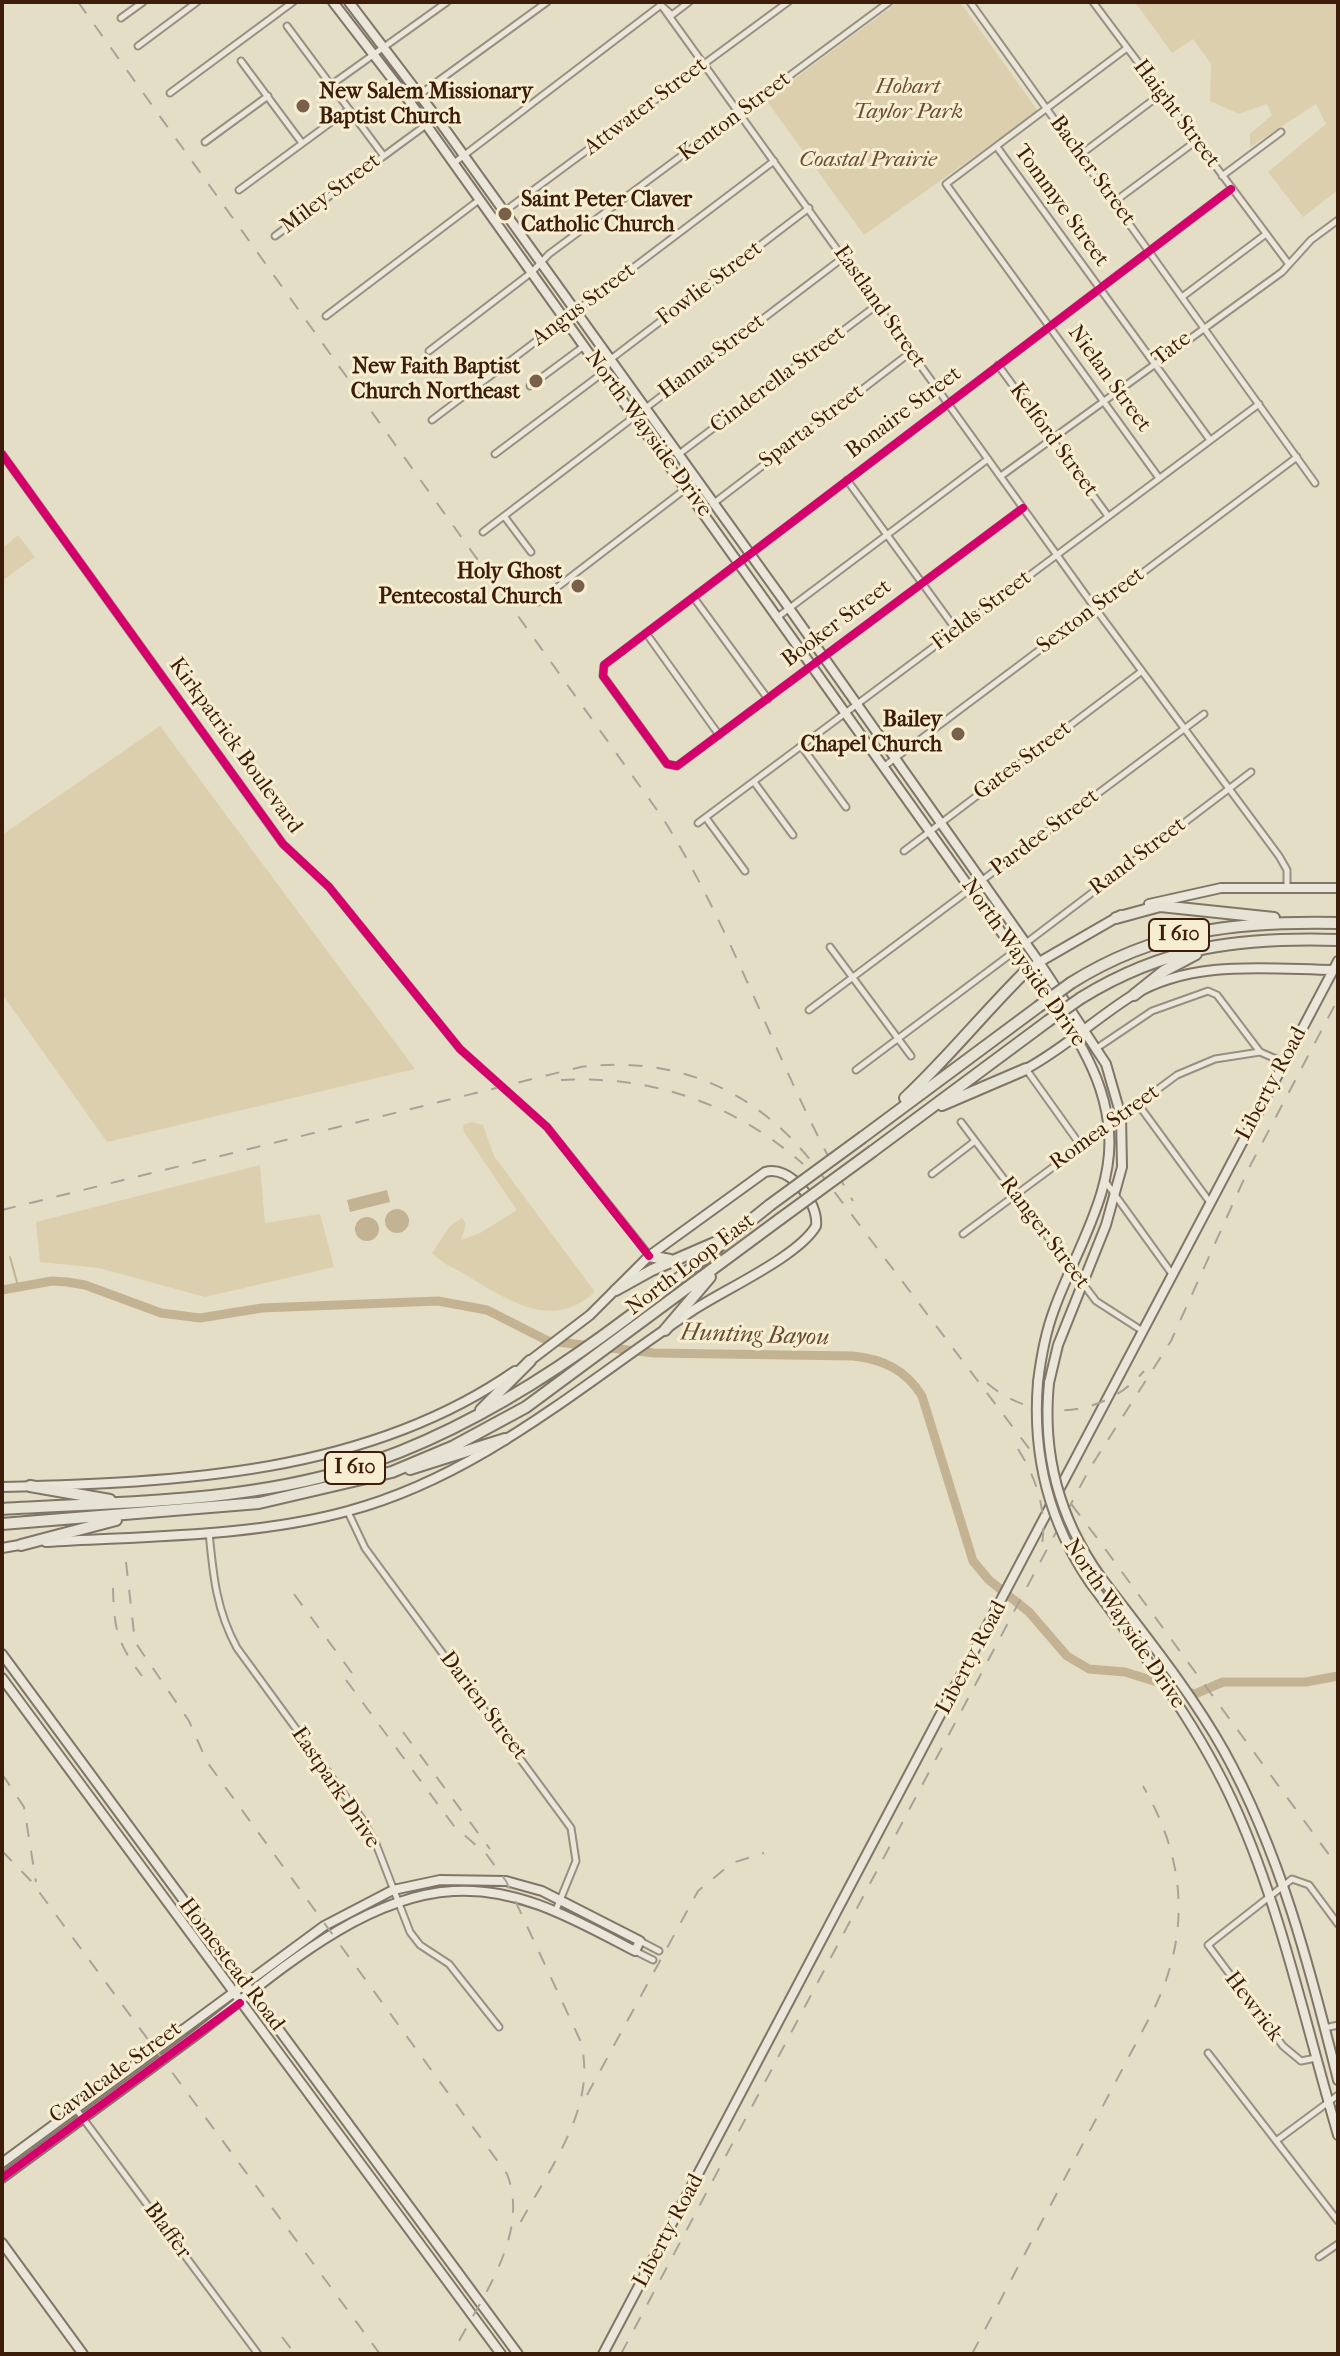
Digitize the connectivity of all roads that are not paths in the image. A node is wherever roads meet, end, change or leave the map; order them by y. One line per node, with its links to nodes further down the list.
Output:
1 (143, 2): 14 (street)
2 (197, 2): 16 (street)
3 (293, 2): 23 (street)
4 (333, 2): 19 (main road, North Wayside Drive)
5 (349, 2): 18 (main road, North Wayside Drive)
6 (447, 2): 18 (street)
7 (547, 2): 25 (street)
8 (689, 2): 13 (street)
9 (788, 2): 21 (street, Attwater Street)
10 (889, 2): 29 (street, Kenton Street)
11 (970, 2): 28 (street, Bacher Street)
12 (1093, 2): 17 (street, Haight Street)
13 (660, 4): 21 (street, Eastland Street); 38 (street)
14 (121, 18)
15 (287, 26): 22 (street)
16 (138, 46)
17 (1127, 48): 24 (street, Haight Street); 28 (street)
18 (382, 49): 19 (street); 25 (main road, North Wayside Drive)
19 (372, 56): 22 (street); 31 (main road, North Wayside Drive)
20 (241, 61): 26 (street)
21 (704, 64): 29 (street, Eastland Street); 48 (street, Attwater Street)
22 (331, 85): 27 (street)
23 (170, 93)
24 (1161, 94): 33 (street, Haight Street); 39 (street)
25 (418, 95): 30 (main road, North Wayside Drive)
26 (268, 96): 34 (street); 35 (street)
27 (349, 109): 35 (street); 37 (street)
28 (1047, 109): 36 (street); 39 (street, Bacher Street)
29 (740, 114): 40 (street, Eastland Street); 55 (street, Kenton Street)
30 (437, 118): 31 (main road); 38 (main road, North Wayside Drive)
31 (427, 125): 37 (street, Miley Street); 41 (main road, North Wayside Drive)
32 (1281, 132): 42 (street)
33 (1196, 141): 42 (street, Haight Street); 46 (street)
34 (205, 142)
35 (302, 143): 44 (street)
36 (997, 147): 58 (street, Tommye Street); 64 (street, Nielan Street)
37 (383, 155): 52 (street, Miley Street)
38 (464, 155): 41 (street); 48 (main road, North Wayside Drive)
39 (1080, 155): 46 (street, Bacher Street)
40 (774, 161): 47 (street, Eastland Street); 61 (street, Angus Street)
41 (454, 163): 45 (main road, North Wayside Drive)
42 (1222, 176): 43 (street, Haight Street)
43 (1231, 189): 51 (street, Haight Street); 53 (street, Bonaire Street)
44 (239, 190)
45 (480, 199): 49 (main road, North Wayside Drive); 62 (street)
46 (1114, 202): 53 (street, Bacher Street)
47 (809, 208): 54 (street, Eastland Street); 69 (street, Fowlie Street)
48 (504, 212): 49 (street, Attwater Street); 55 (main road, North Wayside Drive)
49 (494, 219): 57 (main road, North Wayside Drive)
50 (1338, 220): 56 (street, Tate)
51 (1266, 234): 56 (street, Haight Street); 59 (street, Tate)
52 (275, 236)
53 (1150, 250): 58 (street, Bonaire Street); 59 (street, Bacher Street)
54 (844, 257): 60 (street, Eastland Street); 77 (street, Hanna Street)
55 (541, 262): 57 (street, Kenton Street); 61 (main road, North Wayside Drive)
56 (1288, 263): 65 (street, Tate)
57 (532, 272): 63 (main road, North Wayside Drive); 67 (street, Kenton Street)
58 (1099, 289): 64 (street, Bonaire Street); 70 (street, Tommye Street)
59 (1182, 297): 65 (street, Bacher Street)
60 (877, 305): 68 (street, Eastland Street); 84 (street, Cinderella Street)
61 (576, 311): 63 (street, Angus Street); 69 (main road, North Wayside Drive)
62 (326, 316)
63 (566, 319): 66 (main road, North Wayside Drive); 79 (street, Angus Street)
64 (1049, 326): 71 (street, Bonaire Street); 74 (street, Nielan Street)
65 (1203, 326): 70 (street, Tate); 76 (street, Bacher Street)
66 (585, 345): 72 (main road, North Wayside Drive); 73 (street)
67 (429, 351)
68 (911, 352): 75 (street, Eastland Street); 93 (street, Sparta Street)
69 (611, 359): 72 (street); 77 (main road, North Wayside Drive)
70 (1153, 363): 74 (street, Tate); 81 (street, Tommye Street)
71 (998, 364): 75 (street, Bonaire Street); 80 (street, Kelford Street)
72 (604, 372): 78 (main road, North Wayside Drive); 83 (street)
73 (530, 386)
74 (1103, 401): 80 (street, Tate); 88 (street, Nielan Street)
75 (948, 402): 86 (street, Eastland Street); 89 (street, Bonaire Street)
76 (1259, 404): 81 (street, Fields Street); 85 (street, Bacher Street)
77 (645, 407): 78 (street, Hanna Street); 84 (main road, North Wayside Drive)
78 (636, 417): 92 (main road, North Wayside Drive); 95 (street, Hanna Street)
79 (432, 420)
80 (1052, 439): 87 (street, Tate); 96 (street, Kelford Street)
81 (1210, 440): 88 (street, Fields Street)
82 (2, 454): 175 (street, Kirkpatrick Boulevard)
83 (495, 454)
84 (679, 454): 90 (main road, North Wayside Drive)
85 (1297, 457): 91 (street, Bacher Street); 107 (street, Sexton Street)
86 (988, 459): 87 (street, Eastland Street); 98 (street)
87 (1001, 476): 94 (street, Eastland Street)
88 (1159, 478): 96 (street, Fields Street)
89 (847, 479): 98 (street); 100 (street, Bonaire Street)
90 (697, 480): 92 (street); 93 (main road, North Wayside Drive)
91 (1315, 483)
92 (687, 488): 102 (main road, North Wayside Drive); 105 (street)
93 (714, 503): 100 (main road, North Wayside Drive)
94 (1023, 508): 101 (street, Eastland Street); 103 (street, Booker Street)
95 (504, 516): 97 (street, Hanna Street); 99 (street)
96 (1108, 516): 101 (street, Fields Street)
97 (483, 532)
98 (888, 535): 103 (street); 106 (street)
99 (531, 552)
100 (750, 553): 102 (street, Bonaire Street); 106 (main road, North Wayside Drive)
101 (1058, 554): 107 (street, Eastland Street); 109 (street, Fields Street)
102 (740, 562): 104 (street, Bonaire Street); 108 (main road, North Wayside Drive)
103 (923, 582): 109 (street); 111 (street, Booker Street)
104 (694, 598): 110 (street, Bonaire Street); 114 (street)
105 (538, 602)
106 (789, 608): 108 (street); 111 (main road, North Wayside Drive)
107 (1095, 608): 113 (street, Eastland Street); 120 (street, Sexton Street)
108 (779, 616): 112 (main road, North Wayside Drive)
109 (957, 631): 115 (street, Fields Street)
110 (646, 633): 118 (street); 122 (street, Bonaire Street)
111 (822, 657): 112 (street, Booker Street); 115 (main road, North Wayside Drive)
112 (813, 664): 114 (street, Booker Street); 115 (main road, North Wayside Drive)
113 (1142, 671): 117 (street, Eastland Street); 129 (street, Gates Street)
114 (768, 699): 118 (street, Booker Street)
115 (851, 708): 119 (street, Fields Street); 120 (main road, North Wayside Drive); 121 (main road, North Wayside Drive)
116 (1204, 714): 117 (street, Pardee Street)
117 (1183, 729): 125 (street, Eastland Street); 133 (street, Pardee Street)
118 (719, 735): 122 (street, Booker Street)
119 (802, 747): 124 (street, Fields Street); 126 (street)
120 (894, 759): 121 (street, Sexton Street); 129 (main road, North Wayside Drive)
121 (886, 765): 129 (main road, North Wayside Drive)
122 (672, 768)
123 (1251, 772): 125 (street, Rand Street)
124 (754, 782): 127 (street, Fields Street); 130 (street)
125 (1228, 789): 134 (street, Eastland Street); 142 (street, Rand Street)
126 (846, 807)
127 (706, 818): 128 (street, Fields Street); 132 (street)
128 (698, 823)
129 (936, 826): 131 (street, Gates Street); 133 (main road, North Wayside Drive); 135 (main road, North Wayside Drive)
130 (793, 835)
131 (904, 851)
132 (745, 871)
133 (982, 881): 135 (street, Pardee Street); 142 (main road, North Wayside Drive)
134 (1287, 886): 136 (main road); 137 (main road)
135 (971, 888): 144 (main road, North Wayside Drive); 148 (street, Pardee Street)
136 (1338, 888)
137 (1116, 918): 138 (highway); 145 (main road)
138 (1296, 921): 139 (highway, North Loop East / I 610); 161 (highway, North Loop East / I 610, bridge)
139 (1334, 923)
140 (1338, 940): 141 (highway, North Loop East / I 610)
141 (1242, 941): 149 (highway); 162 (highway, North Loop East / I 610, bridge)
142 (1026, 943): 145 (main road, North Wayside Drive)
143 (830, 947): 148 (street)
144 (1015, 951): 147 (main road, North Wayside Drive); 153 (street)
145 (1039, 962): 147 (main road); 151 (main road, North Wayside Drive)
146 (1336, 965): 149 (main road); 157 (main road, Liberty Road)
147 (1028, 969): 152 (main road, North Wayside Drive); 161 (highway)
148 (853, 977): 150 (street, Pardee Street); 153 (street)
149 (1134, 995): 151 (main road)
150 (809, 1010)
151 (1086, 1030): 152 (main road); 154 (main road, North Wayside Drive)
152 (1076, 1037): 158 (main road); 165 (main road, North Wayside Drive)
153 (898, 1038): 156 (street); 159 (street)
154 (1097, 1048): 155 (street); 163 (main road, North Wayside Drive)
155 (1260, 1052): 157 (street); 160 (street, Romea Street)
156 (911, 1056)
157 (1283, 1062): 172 (main road, Liberty Road)
158 (1026, 1069): 162 (highway); 167 (street)
159 (856, 1070)
160 (1138, 1104): 163 (street, Romea Street); 172 (street)
161 (896, 1112): 174 (highway, North Loop East / I 610, bridge)
162 (926, 1113): 177 (highway, North Loop East / I 610, bridge)
163 (1121, 1116): 165 (street, Romea Street); 171 (main road, North Wayside Drive)
164 (961, 1122): 166 (street, Ranger Street)
165 (1109, 1126): 167 (street, Romea Street); 169 (main road, North Wayside Drive)
166 (975, 1141): 168 (street); 170 (street, Ranger Street)
167 (1081, 1146): 170 (street, Romea Street)
168 (932, 1174)
169 (1105, 1181): 171 (street); 178 (main road, North Wayside Drive)
170 (1015, 1195): 173 (street, Romea Street); 178 (street, Ranger Street)
171 (1116, 1195): 179 (street); 180 (main road, North Wayside Drive)
172 (1209, 1201): 179 (main road, Liberty Road)
173 (963, 1234)
174 (731, 1237): 176 (highway); 185 (highway, North Loop East / I 610)
175 (649, 1256): 176 (highway); 181 (main road); 182 (main road)
176 (676, 1259): 181 (highway)
177 (724, 1261): 182 (highway); 187 (highway, North Loop East / I 610)
178 (1070, 1269): 180 (street, Ranger Street); 210 (main road, North Wayside Drive, bridge)
179 (1172, 1274): 183 (main road, Liberty Road)
180 (1082, 1284): 183 (street, Ranger Street); 207 (main road, North Wayside Drive, bridge)
181 (616, 1290): 184 (main road)
182 (665, 1330): 186 (main road)
183 (1141, 1330): 261 (main road, Liberty Road)
184 (530, 1361): 185 (highway); 188 (main road)
185 (464, 1423): 190 (highway, North Loop East / I 610)
186 (505, 1439): 187 (highway); 192 (main road)
187 (392, 1472): 193 (highway, North Loop East / I 610)
188 (30, 1486): 189 (main road); 190 (highway)
189 (2, 1487)
190 (115, 1503): 191 (highway, North Loop East / I 610)
191 (2, 1509)
192 (348, 1511): 195 (main road); 211 (street, Darien Street)
193 (141, 1513): 194 (highway, North Loop East / I 610); 196 (highway)
194 (2, 1524)
195 (209, 1530): 196 (main road); 208 (street, Eastpark Drive)
196 (21, 1545): 197 (main road)
197 (2, 1548)
198 (2, 1654): 200 (main road, Homestead Road)
199 (2, 1678): 201 (main road, Homestead Road)
200 (41, 1703): 201 (main road); 202 (main road, Homestead Road)
201 (28, 1713): 203 (main road, Homestead Road)
202 (102, 1790): 203 (main road); 204 (main road, Homestead Road)
203 (90, 1800): 205 (main road, Homestead Road)
204 (139, 1841): 205 (main road); 214 (main road, Homestead Road)
205 (128, 1849): 215 (main road, Homestead Road)
206 (450, 1879): 208 (main road, Cavalcade Street); 209 (main road); 211 (main road, Cavalcade Street)
207 (1282, 1885): 210 (street); 216 (street); 223 (main road, North Wayside Drive)
208 (393, 1890): 212 (street, Eastpark Drive); 217 (main road, Cavalcade Street)
209 (450, 1891): 212 (main road, Cavalcade Street); 213 (main road, Cavalcade Street)
210 (1268, 1896): 224 (main road, North Wayside Drive); 233 (street, Hewrick)
211 (560, 1899): 213 (street, Darien Street); 218 (main road, Cavalcade Street)
212 (397, 1902): 219 (main road, Cavalcade Street); 230 (street, Eastpark Drive)
213 (556, 1910): 220 (main road, Cavalcade Street)
214 (191, 1913): 215 (main road); 225 (main road, Homestead Road)
215 (182, 1921): 226 (main road, Homestead Road)
216 (1338, 1924)
217 (312, 1935): 219 (main road); 225 (main road, Cavalcade Street)
218 (640, 1941): 220 (main road); 221 (street, Cavalcade Street)
219 (319, 1945): 227 (main road, Cavalcade Street)
220 (635, 1951): 222 (street, Cavalcade Street)
221 (659, 1951)
222 (653, 1960)
223 (1308, 1972): 224 (main road); 231 (main road, North Wayside Drive)
224 (1292, 1976): 233 (main road, North Wayside Drive)
225 (243, 1985): 226 (main road, Cavalcade Street); 227 (main road, Homestead Road)
226 (233, 1993): 228 (main road, Homestead Road); 239 (main road, Cavalcade Street)
227 (250, 1995): 228 (main road, Cavalcade Street); 234 (main road, Homestead Road)
228 (240, 2003): 235 (main road, Homestead Road); 241 (main road, Cavalcade Street)
229 (1338, 2025): 231 (street)
230 (499, 2027)
231 (1325, 2028): 236 (main road, North Wayside Drive)
232 (1208, 2053): 244 (street)
233 (1316, 2058): 238 (main road, North Wayside Drive)
234 (307, 2066): 235 (main road); 240 (main road, Homestead Road)
235 (295, 2076): 242 (main road, Homestead Road)
236 (1338, 2080)
237 (1338, 2095): 238 (street)
238 (1328, 2102): 243 (main road, North Wayside Drive); 244 (street)
239 (76, 2109): 241 (street, Blaffer); 246 (main road, Cavalcade Street)
240 (341, 2112): 242 (main road); 249 (main road, Homestead Road)
241 (84, 2119): 247 (main road, Cavalcade Street); 258 (street, Blaffer)
242 (328, 2122): 250 (main road, Homestead Road)
243 (1338, 2135)
244 (1276, 2141): 251 (street)
245 (2, 2149): 246 (main road)
246 (5, 2161): 247 (main road)
247 (16, 2168): 248 (main road, Cavalcade Street)
248 (2, 2178)
249 (401, 2194): 250 (main road); 254 (main road, Homestead Road)
250 (387, 2203): 256 (main road, Homestead Road)
251 (1338, 2221)
252 (2, 2243): 257 (main road)
253 (1338, 2244): 255 (street)
254 (445, 2254): 256 (main road); 260 (main road, Homestead Road)
255 (1319, 2257)
256 (432, 2265): 259 (main road, Homestead Road)
257 (83, 2354)
258 (258, 2354)
259 (501, 2354)
260 (518, 2354)
261 (603, 2354)

